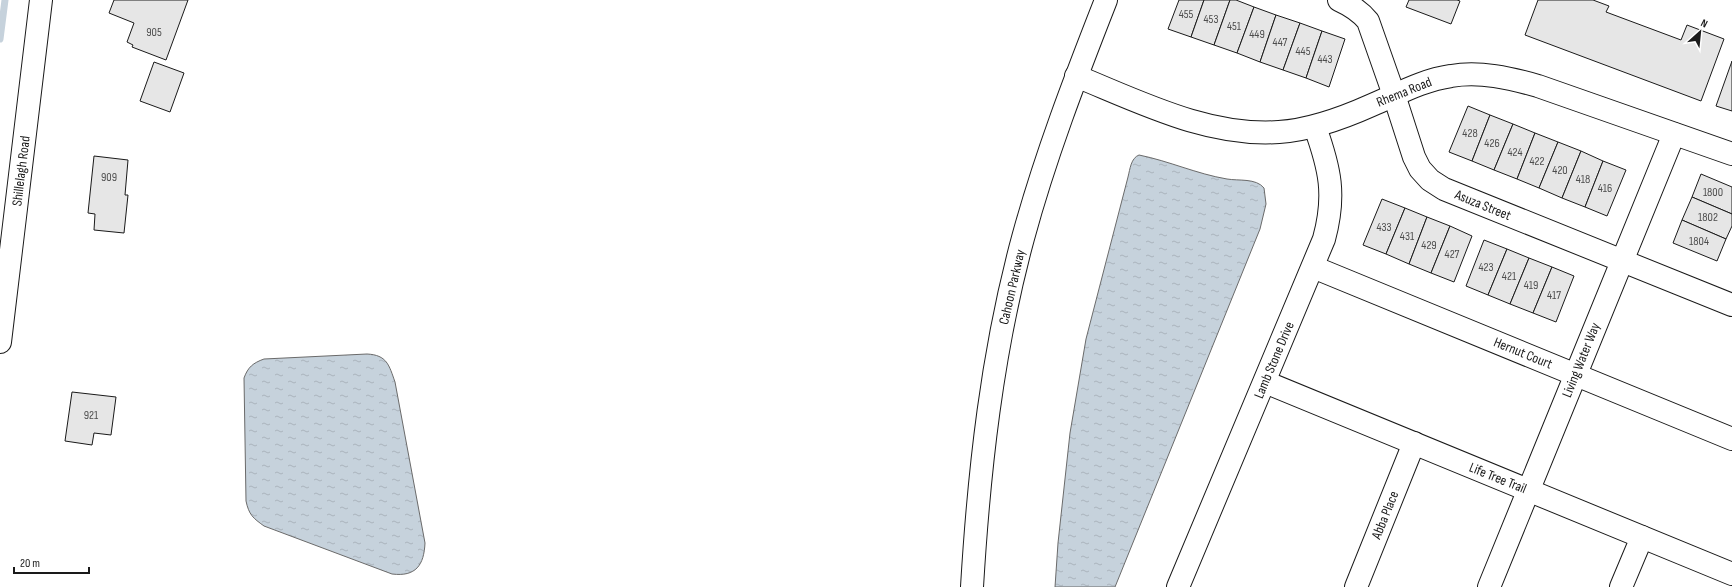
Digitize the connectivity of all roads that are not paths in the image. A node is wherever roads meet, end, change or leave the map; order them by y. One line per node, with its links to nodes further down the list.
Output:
1 (41, 0): 13 (street, Shillelagh Road)
2 (1106, 0): 5 (street, Cahoon Parkway)
3 (1338, 0): 4 (street, Asuza Street)
4 (1365, 7): 6 (street, Asuza Street)
5 (1076, 76): 7 (street, Rhema Road); 21 (street, Cahoon Parkway)
6 (1394, 95): 7 (street, Rhema Road); 8 (street, Rhema Road); 10 (street, Asuza Street)
7 (1315, 127): 11 (street, Lamb Stone Drive)
8 (1674, 134): 9 (street, Rhema Road); 10 (street, Living Water Way)
9 (1732, 154)
10 (1622, 262): 12 (street, Asuza Street); 14 (street, Living Water Way)
11 (1313, 267): 14 (street, Hernut Court); 15 (street, Lamb Stone Drive)
12 (1732, 305)
13 (0, 342)
14 (1576, 374): 16 (street, Hernut Court); 18 (street, Living Water Way)
15 (1265, 382): 17 (street, Life Tree Trail); 22 (street, Lamb Stone Drive)
16 (1732, 439)
17 (1414, 443): 18 (street, Life Tree Trail); 23 (street, Abba Place)
18 (1528, 491): 19 (street, Life Tree Trail); 24 (street, Living Water Way)
19 (1642, 537): 20 (street, Life Tree Trail); 25 (street)
20 (1732, 574)
21 (972, 587)
22 (1178, 587)
23 (1356, 587)
24 (1489, 587)
25 (1621, 587)

